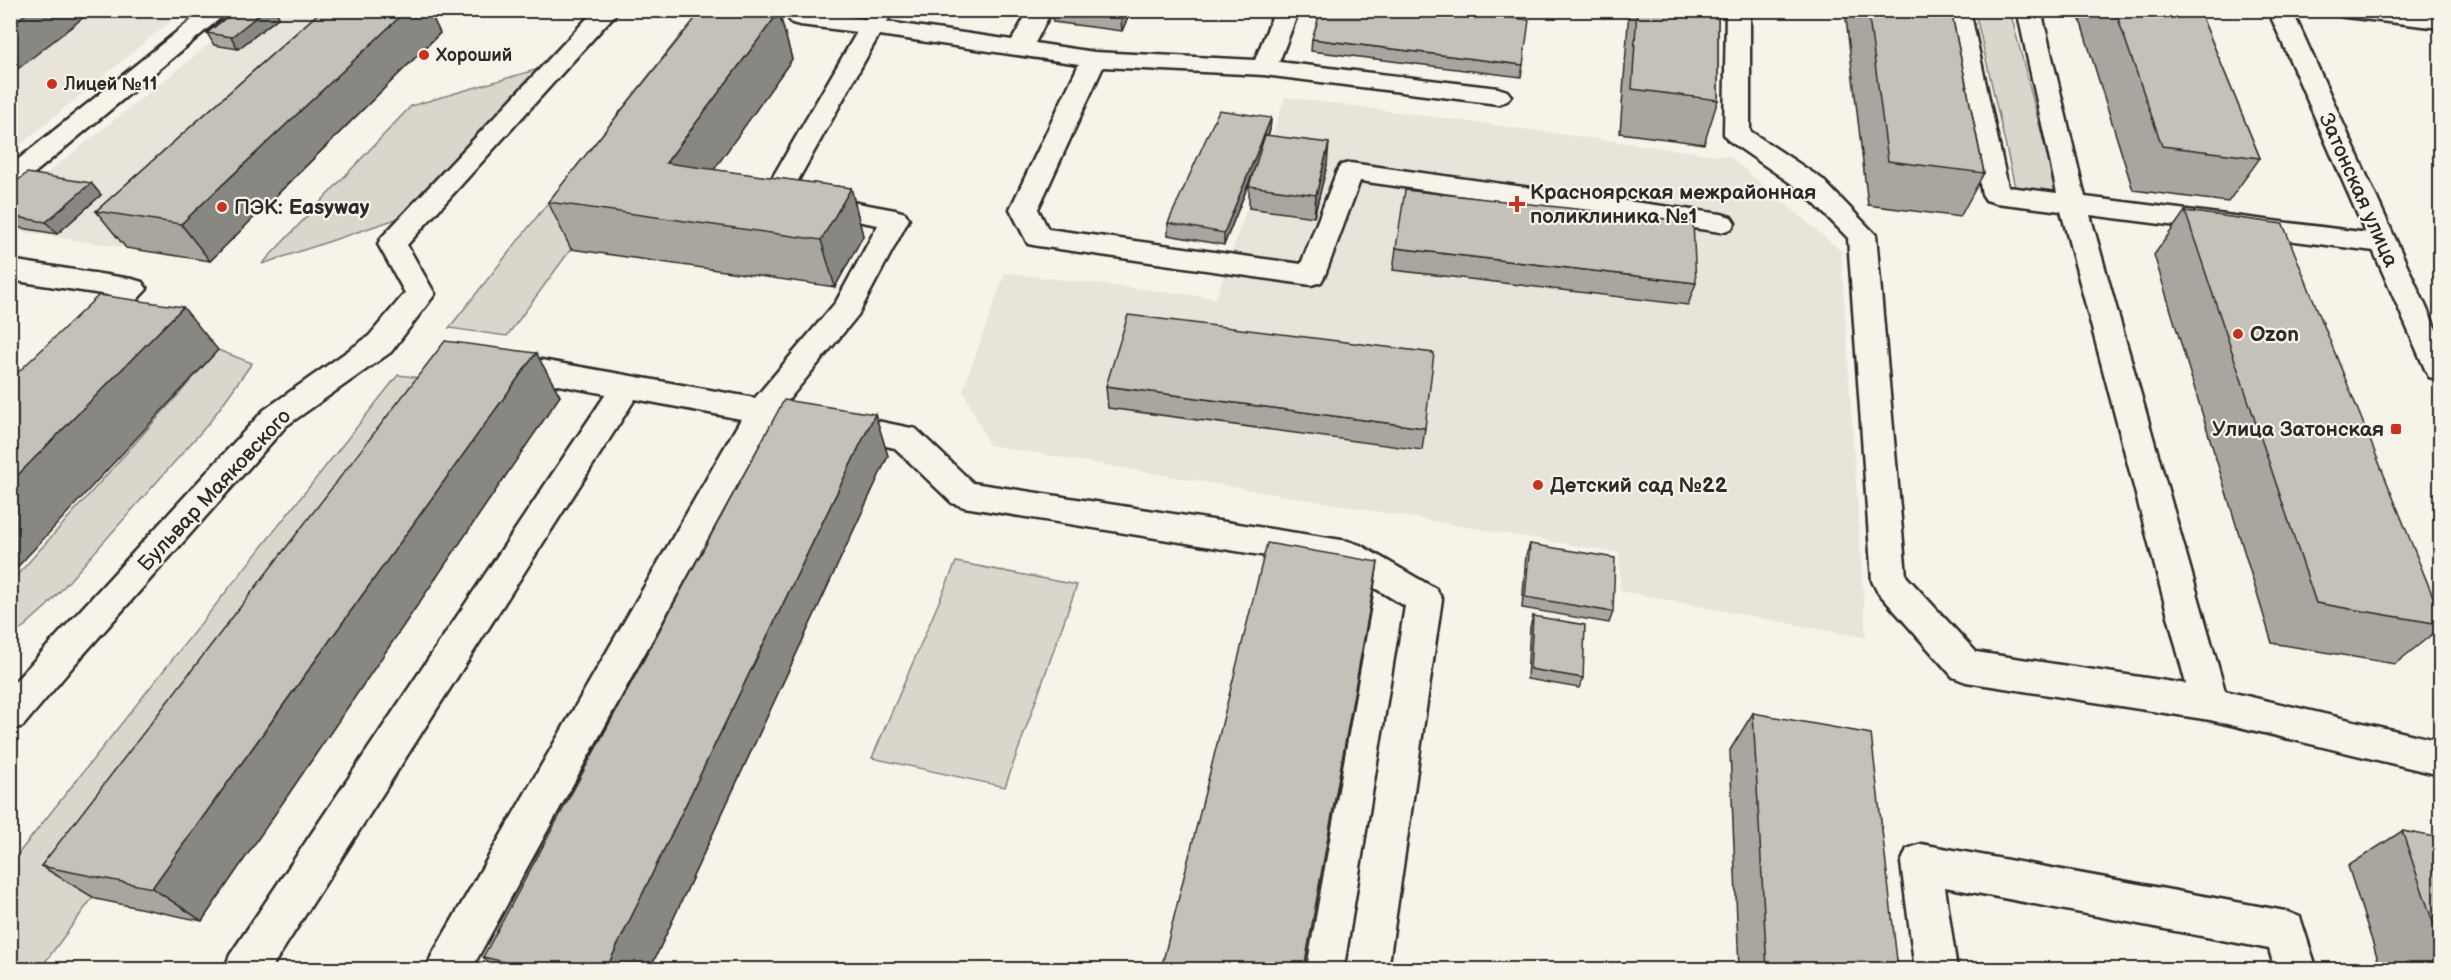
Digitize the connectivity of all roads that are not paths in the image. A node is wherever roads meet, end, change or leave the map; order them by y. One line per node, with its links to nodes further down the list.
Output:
1 (219, 10): 17 (street)
2 (608, 10): 28 (street, Бульвар Маяковского)
3 (1041, 10): 13 (street)
4 (1287, 10): 15 (street)
5 (1738, 10): 27 (street)
6 (1958, 10): 18 (street)
7 (2029, 10): 18 (street)
8 (2280, 10): 20 (street, Затонская улица)
9 (2345, 10): 12 (street)
10 (800, 18): 11 (street)
11 (877, 19): 13 (street); 26 (street)
12 (2440, 21)
13 (1020, 48): 14 (street)
14 (1094, 59): 15 (street); 19 (street)
15 (1264, 68): 16 (street)
16 (1498, 96)
17 (10, 180)
18 (2073, 204): 20 (street); 27 (street)
19 (1721, 224)
20 (2382, 243): 24 (street, Затонская улица)
21 (13, 273): 22 (street)
22 (67, 354)
23 (487, 361): 25 (street)
24 (2440, 369)
25 (626, 388): 26 (street); 30 (street)
26 (762, 411): 31 (street); 32 (street)
27 (2210, 704): 29 (street)
28 (10, 714)
29 (2440, 758)
30 (245, 969)
31 (447, 969)
32 (1367, 969)
33 (1936, 969): 34 (street)
34 (2296, 969)

